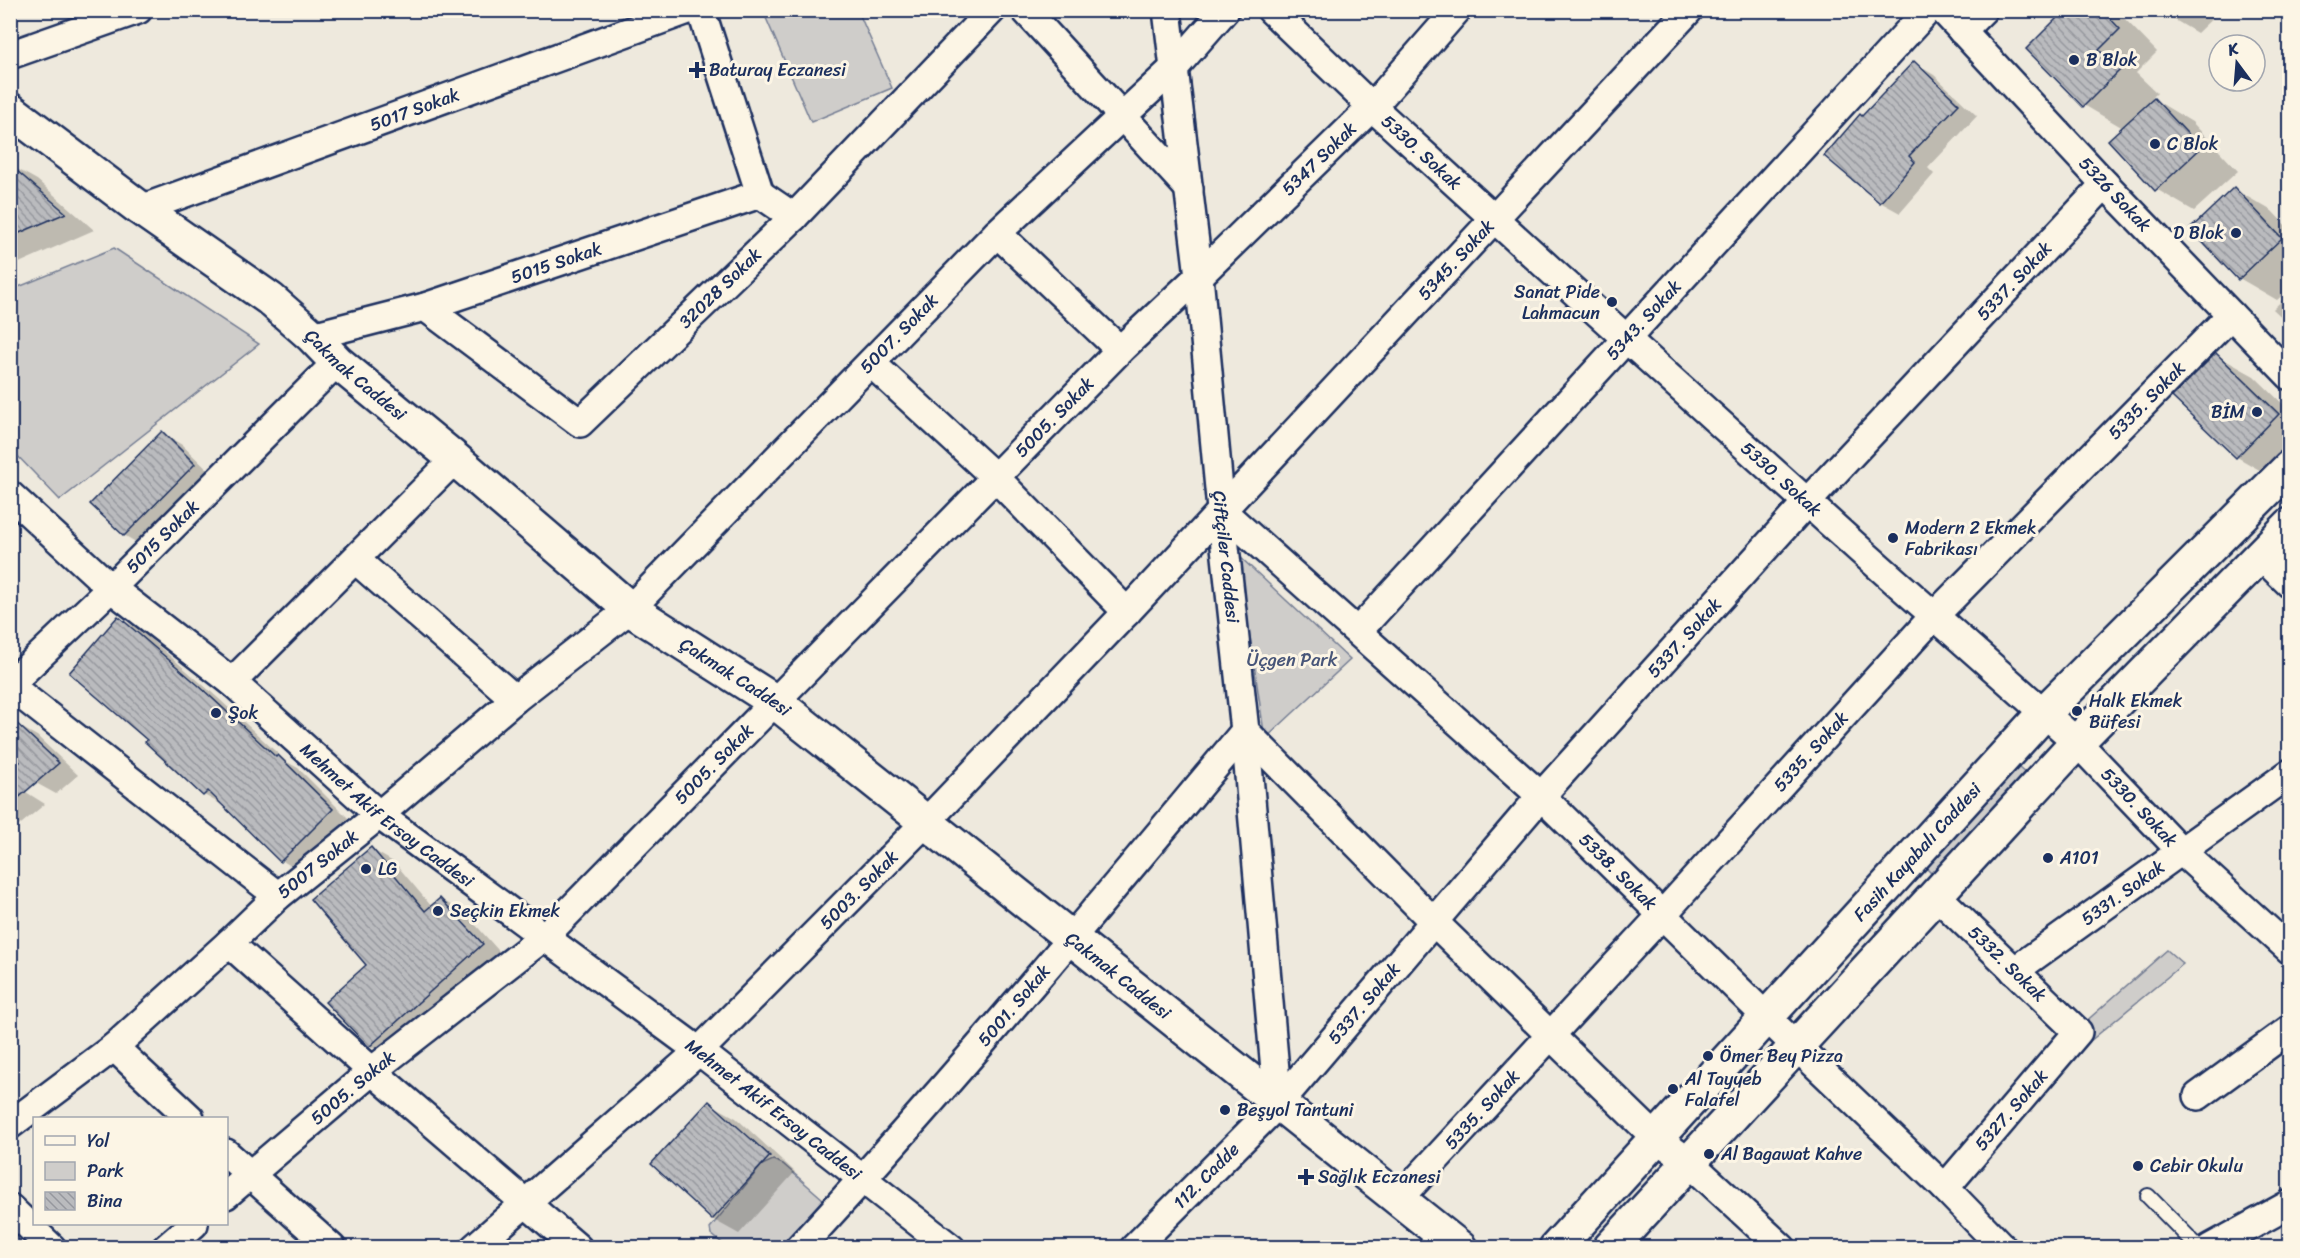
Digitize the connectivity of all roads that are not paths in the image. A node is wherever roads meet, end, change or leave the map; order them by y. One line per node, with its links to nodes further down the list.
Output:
1 (138, 10): 15 (street)
2 (688, 10): 23 (street, 5017 Sokak)
3 (701, 10): 22 (street)
4 (992, 10): 24 (street, 32028 Sokak)
5 (1025, 10): 19 (street)
6 (1167, 10): 16 (street, Çiftçiler Caddesi)
7 (1225, 10): 16 (street, 5007. Sokak)
8 (1271, 10): 17 (street, 5330. Sokak)
9 (1457, 10): 17 (street, 5347 Sokak)
10 (1689, 10): 25 (street, 5345. Sokak)
11 (1928, 10): 31 (street, 5343. Sokak)
12 (1943, 10): 14 (street, 5326 Sokak)
13 (1983, 10): 14 (street)
14 (1962, 31): 20 (street, 5326 Sokak)
15 (10, 55)
16 (1176, 66): 19 (street, 5007. Sokak); 21 (street, Çiftçiler Caddesi)
17 (1372, 107): 25 (street, 5330. Sokak); 27 (street, 5347 Sokak)
18 (10, 110): 23 (street, Çakmak Caddesi)
19 (1123, 116): 21 (street); 26 (street, 5007. Sokak)
20 (2104, 184): 29 (street, 5326 Sokak); 40 (street, 5337. Sokak)
21 (1189, 189): 27 (street, Çiftçiler Caddesi)
22 (760, 194): 24 (street); 28 (street, 5015 Sokak)
23 (141, 209): 30 (street, Çakmak Caddesi)
24 (794, 217): 28 (street, 32028 Sokak)
25 (1494, 218): 31 (street, 5330. Sokak); 41 (street, 5345. Sokak)
26 (997, 233): 32 (street); 34 (street, 5007. Sokak)
27 (1199, 276): 32 (street, 5005. Sokak); 41 (street, Çiftçiler Caddesi)
28 (425, 307): 30 (street, 5015 Sokak)
29 (2231, 315): 35 (street, 5326 Sokak); 49 (street, 5335. Sokak)
30 (312, 336): 33 (street, Çakmak Caddesi)
31 (1625, 338): 40 (street, 5330. Sokak); 50 (street, 5343. Sokak)
32 (1120, 350): 38 (street, 5005. Sokak)
33 (337, 362): 36 (street, Çakmak Caddesi); 46 (street, 5015 Sokak)
34 (871, 363): 38 (street); 47 (street, 5007. Sokak)
35 (2289, 376)
36 (455, 459): 44 (street); 47 (street, Çakmak Caddesi)
37 (2289, 467): 55 (street, Fasih Kayabalı Caddesi)
38 (995, 477): 48 (street); 54 (street, 5005. Sokak)
39 (10, 495): 46 (street, Mehmet Akif Ersoy Caddesi)
40 (1807, 502): 49 (street, 5330. Sokak); 59 (street, 5337. Sokak)
41 (1221, 510): 48 (street, 5003. Sokak); 50 (street, 5338. Sokak); 56 (street, Çiftçiler Caddesi)
42 (2289, 525): 43 (street)
43 (2260, 555): 45 (street); 57 (street)
44 (356, 560): 51 (street); 53 (street)
45 (2289, 584)
46 (111, 588): 51 (street, Mehmet Akif Ersoy Caddesi); 52 (street, 5015 Sokak)
47 (630, 609): 53 (street, 5007 Sokak); 54 (street, Çakmak Caddesi)
48 (1127, 612): 61 (street, 5003. Sokak)
49 (1934, 616): 55 (street, 5330. Sokak); 65 (street, 5335. Sokak)
50 (1358, 631): 59 (street, 5338. Sokak)
51 (232, 682): 60 (street, Mehmet Akif Ersoy Caddesi)
52 (10, 685): 64 (street)
53 (515, 699): 60 (street, 5007 Sokak)
54 (774, 701): 61 (street, Çakmak Caddesi); 67 (street, 5005. Sokak)
55 (2044, 713): 57 (street, 5330. Sokak); 72 (street, Fasih Kayabalı Caddesi)
56 (1245, 731): 66 (street); 68 (street, 5001. Sokak); 81 (street, Çiftçiler Caddesi)
57 (2077, 742): 62 (street, 5330. Sokak); 63 (street)
58 (2289, 772): 62 (street, 5331. Sokak)
59 (1541, 796): 65 (street, 5338. Sokak); 66 (street, 5337. Sokak)
60 (380, 814): 64 (street, 5007 Sokak); 67 (street, Mehmet Akif Ersoy Caddesi)
61 (926, 822): 68 (street, Çakmak Caddesi); 78 (street, 5003. Sokak)
62 (2180, 850): 70 (street, 5330. Sokak); 71 (street, 5331. Sokak)
63 (1936, 894): 71 (street, 5332. Sokak); 76 (street)
64 (278, 896): 69 (street, 5007 Sokak)
65 (1662, 915): 72 (street, 5338. Sokak); 75 (street, 5335. Sokak)
66 (1434, 922): 75 (street); 81 (street, 5337. Sokak)
67 (545, 936): 78 (street, Mehmet Akif Ersoy Caddesi); 79 (street, 5005. Sokak)
68 (1071, 938): 81 (street, Çakmak Caddesi); 88 (street, 5001. Sokak)
69 (229, 944): 77 (street, 5007 Sokak); 79 (street)
70 (2289, 950)
71 (2014, 971): 74 (street, 5332. Sokak)
72 (1766, 1017): 76 (street, 5338. Sokak); 84 (street, Fasih Kayabalı Caddesi)
73 (2289, 1029): 80 (street)
74 (2078, 1032): 89 (street, 5327. Sokak)
75 (1550, 1035): 84 (street); 92 (street, 5335. Sokak)
76 (1796, 1046): 86 (street); 89 (street, 5338. Sokak)
77 (114, 1047): 82 (street); 83 (street, 5007 Sokak)
78 (699, 1051): 88 (street, Mehmet Akif Ersoy Caddesi); 93 (street, 5003. Sokak)
79 (372, 1071): 87 (street, 5005. Sokak); 93 (street)
80 (2198, 1096)
81 (1278, 1104): 92 (street, Çakmak Caddesi); 104 (street, 112. Cadde)
82 (187, 1117)
83 (10, 1125)
84 (1656, 1138): 86 (street); 106 (street, Fasih Kayabalı Caddesi)
85 (228, 1155): 87 (street)
86 (1689, 1162): 107 (street); 108 (street)
87 (250, 1175): 90 (street, 5005. Sokak); 99 (street)
88 (862, 1179): 102 (street, 5001. Sokak); 103 (street, Mehmet Akif Ersoy Caddesi)
89 (1945, 1188): 109 (street, 5338. Sokak)
90 (228, 1193)
91 (2148, 1196): 110 (lane)
92 (1399, 1199): 105 (street, Çakmak Caddesi)
93 (526, 1202): 100 (street, 5003. Sokak); 101 (street)
94 (2289, 1204): 111 (street)
95 (10, 1208): 97 (street)
96 (193, 1225): 98 (street)
97 (52, 1248)
98 (166, 1248)
99 (332, 1248)
100 (474, 1248)
101 (578, 1248)
102 (799, 1248)
103 (951, 1248)
104 (1134, 1248)
105 (1460, 1248)
106 (1556, 1248)
107 (1610, 1248)
108 (1782, 1248)
109 (2003, 1248)
110 (2199, 1248)
111 (2210, 1248)

